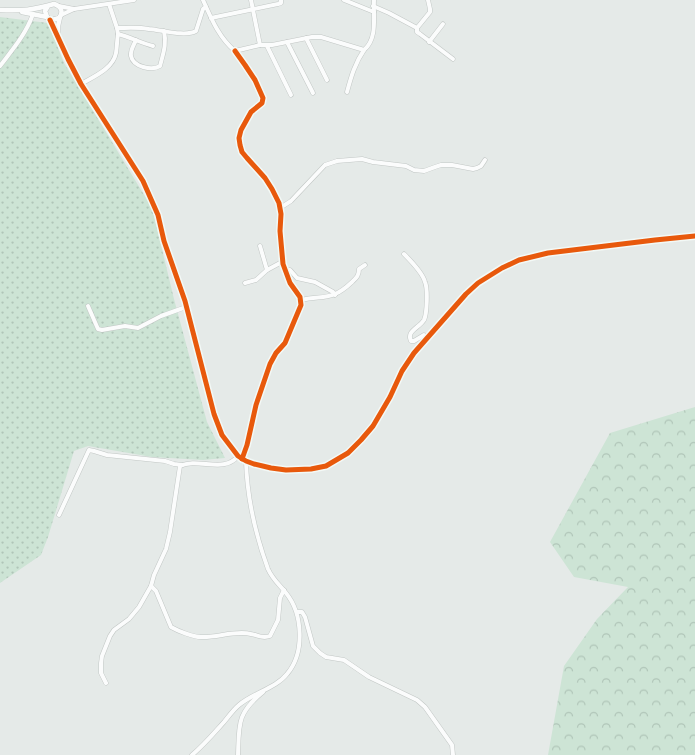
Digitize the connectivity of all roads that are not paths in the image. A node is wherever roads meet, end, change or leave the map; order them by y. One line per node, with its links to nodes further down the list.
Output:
1 (134, 0): 10 (street)
2 (203, 0): 12 (street)
3 (251, 0): 14 (street)
4 (281, 0): 14 (street)
5 (344, 0): 17 (street)
6 (374, 0): 11 (street)
7 (428, 0): 24 (street)
8 (50, 4): 9 (street); 16 (street); 20 (street)
9 (57, 4): 13 (street); 19 (street)
10 (109, 4): 13 (street); 23 (street)
11 (374, 6): 17 (street); 24 (street)
12 (206, 7): 21 (street); 25 (street)
13 (74, 9): 19 (street)
14 (253, 9): 21 (street); 32 (street)
15 (0, 10): 16 (street)
16 (19, 11): 18 (street)
17 (374, 12): 35 (street)
18 (34, 14): 20 (street); 38 (street)
19 (61, 16): 20 (street); 27 (street)
20 (49, 18): 27 (street)
21 (211, 18): 36 (street)
22 (443, 24): 31 (street)
23 (117, 28): 25 (street); 26 (street)
24 (417, 28): 31 (street)
25 (164, 32): 29 (street)
26 (118, 34): 29 (street); 40 (street)
27 (58, 35): 40 (street)
28 (306, 38): 30 (street); 35 (street); 39 (street)
29 (136, 40): 33 (street)
30 (287, 42): 34 (street); 42 (street)
31 (429, 42): 37 (street)
32 (260, 45): 34 (street); 36 (street)
33 (153, 46)
34 (267, 46): 43 (street)
35 (364, 50): 41 (street)
36 (235, 51): 45 (street)
37 (453, 59)
38 (0, 66)
39 (327, 80)
40 (81, 84): 56 (street)
41 (347, 92)
42 (313, 93)
43 (290, 95)
44 (484, 160): 45 (street)
45 (280, 208): 50 (street)
46 (695, 236): 57 (street)
47 (260, 246): 51 (street)
48 (404, 254): 57 (street)
49 (365, 265): 53 (street)
50 (284, 268): 51 (street); 53 (street); 54 (street)
51 (268, 270): 52 (street)
52 (245, 283)
53 (335, 295): 54 (street)
54 (301, 300): 58 (street)
55 (88, 306): 56 (street)
56 (186, 307): 58 (street)
57 (428, 338): 58 (street)
58 (242, 459): 59 (street); 62 (street)
59 (182, 465): 60 (street); 61 (street)
60 (59, 514)
61 (151, 586): 62 (street); 64 (street)
62 (284, 590): 63 (street)
63 (297, 612): 65 (street); 68 (street)
64 (106, 683)
65 (271, 686): 66 (street); 67 (street)
66 (192, 755)
67 (238, 755)
68 (453, 755)

